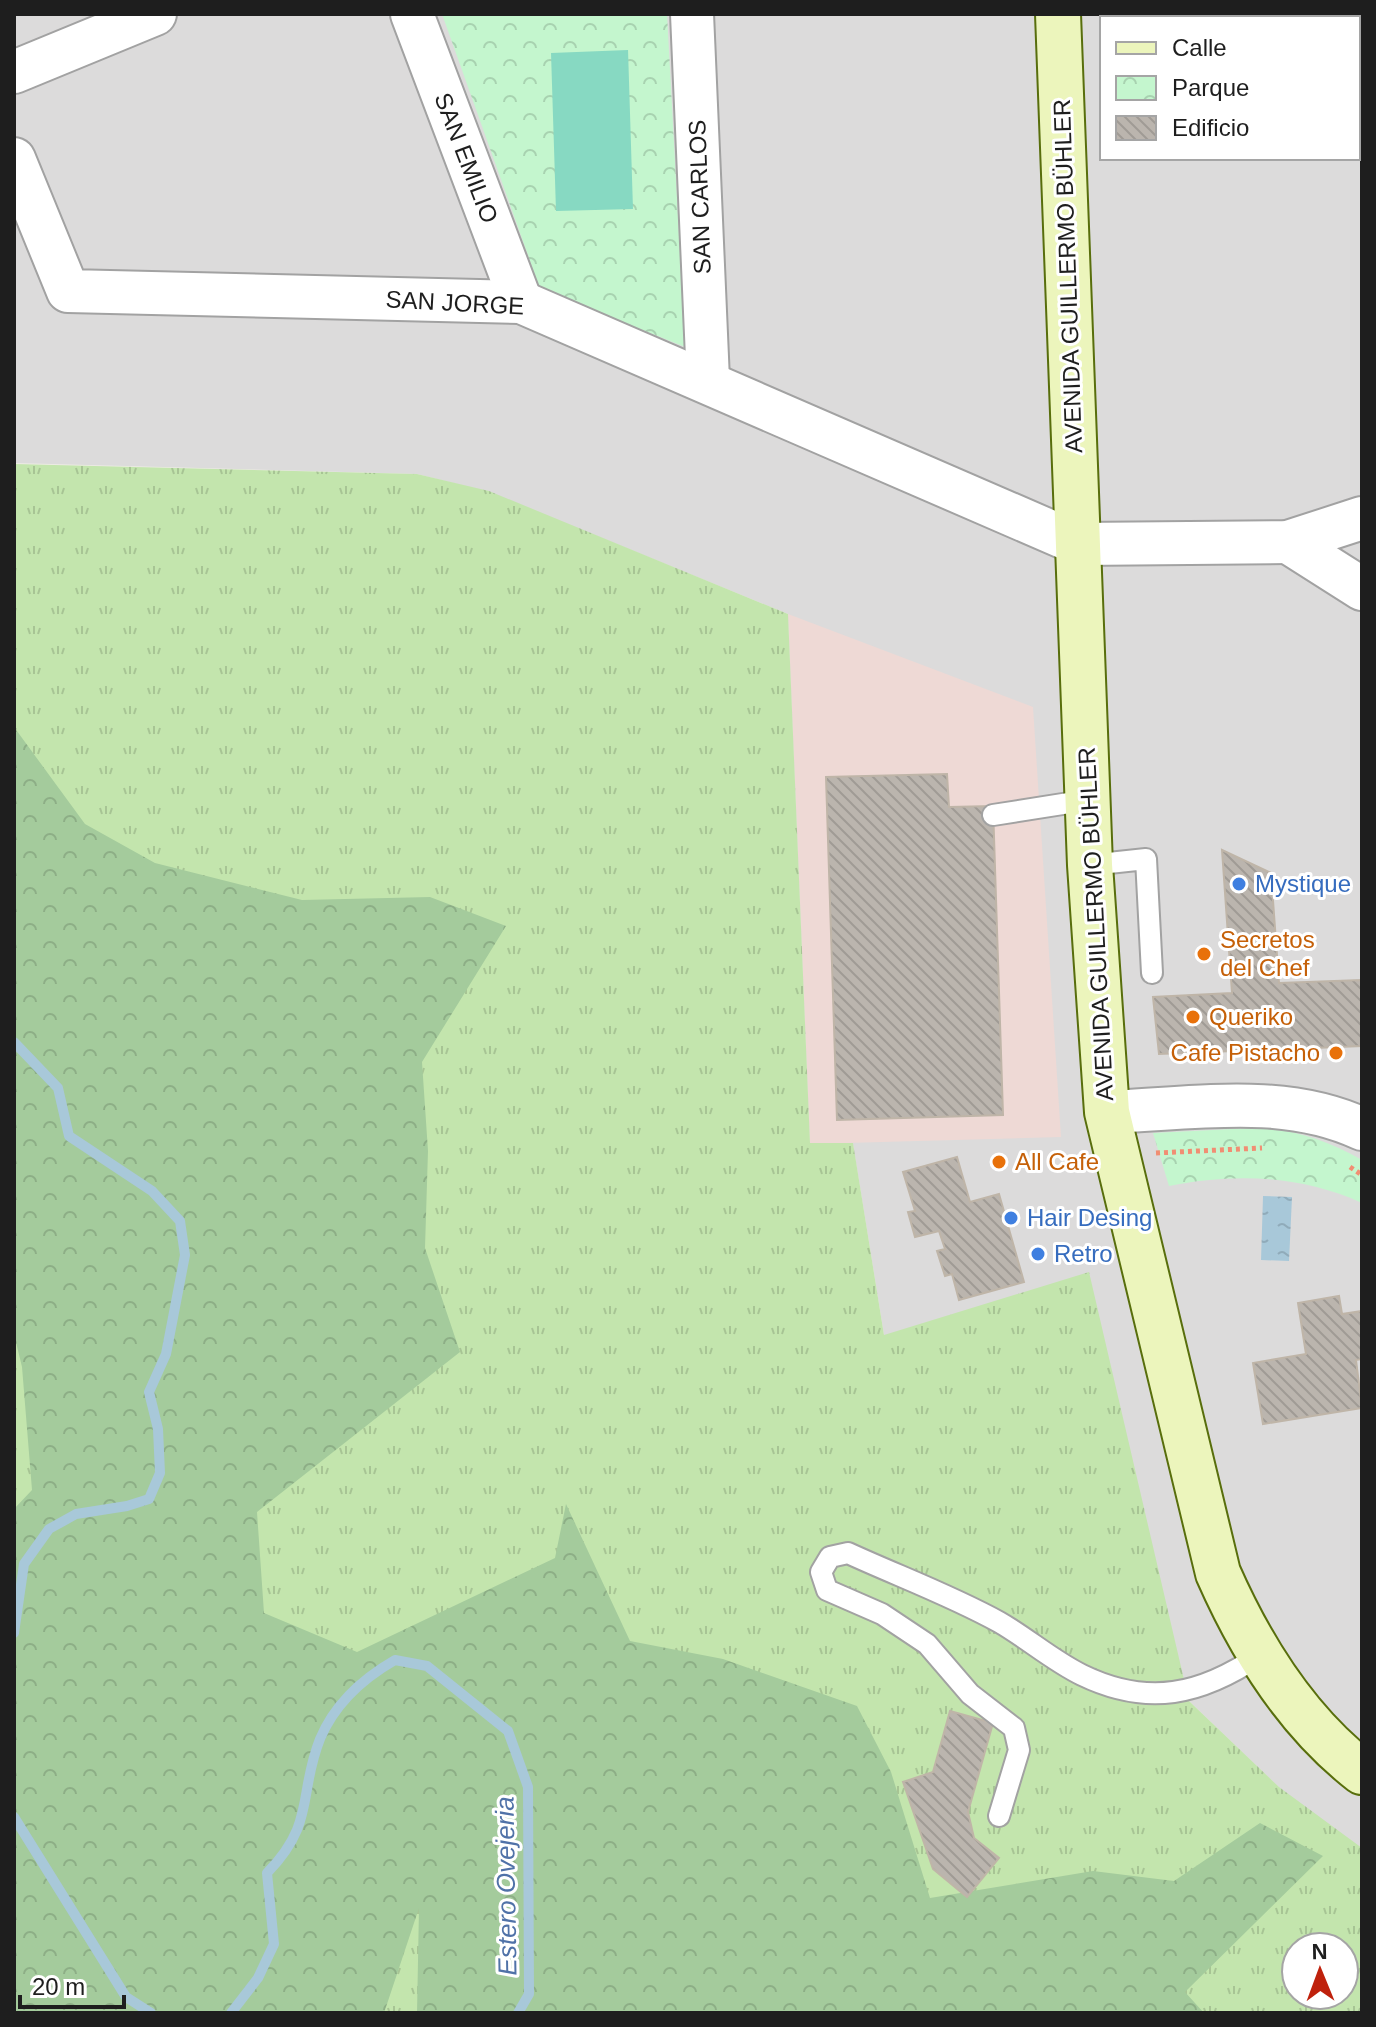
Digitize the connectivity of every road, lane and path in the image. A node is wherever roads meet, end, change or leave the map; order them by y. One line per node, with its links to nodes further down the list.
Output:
1 (155, 14): 5 (street)
2 (412, 14): 7 (street, SAN EMILIO)
3 (692, 14): 8 (street, SAN CARLOS)
4 (1058, 14): 11 (main road, AVENIDA GUILLERMO BÜHLER)
5 (14, 72)
6 (14, 159): 7 (street, SAN JORGE)
7 (521, 302): 8 (street, SAN JORGE)
8 (708, 380): 11 (street, SAN JORGE)
9 (1362, 518): 10 (street)
10 (1288, 542): 11 (street); 12 (street)
11 (1079, 544): 13 (main road, AVENIDA GUILLERMO BÜHLER)
12 (1362, 589)
13 (1088, 800): 14 (lane); 15 (main road, AVENIDA GUILLERMO BÜHLER)
14 (993, 815)
15 (1090, 865): 16 (lane); 17 (main road, AVENIDA GUILLERMO BÜHLER)
16 (1152, 973)
17 (1107, 1112): 19 (street); 22 (main road, AVENIDA GUILLERMO BÜHLER)
18 (1266, 1148): 20 (path)
19 (1355, 1148): 21 (path)
20 (1152, 1167)
21 (1362, 1175)
22 (1260, 1655): 23 (main road, AVENIDA GUILLERMO BÜHLER); 24 (lane)
23 (1362, 1772)
24 (999, 1816)

